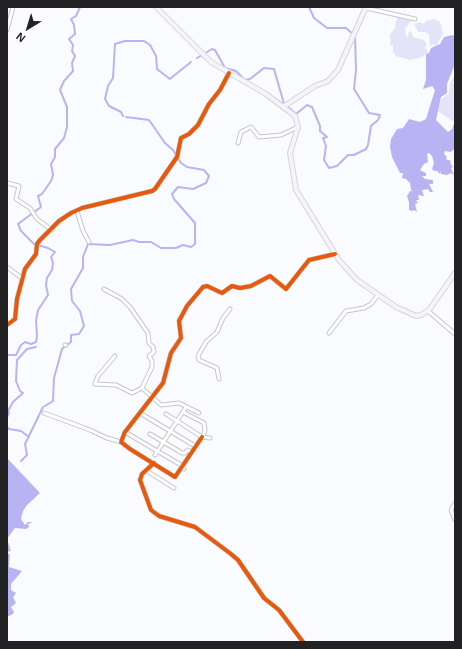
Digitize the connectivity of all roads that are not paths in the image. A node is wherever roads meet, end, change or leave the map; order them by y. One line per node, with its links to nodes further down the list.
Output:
1 (14, 7): 5 (street)
2 (156, 7): 6 (main road)
3 (366, 8): 4 (street); 7 (main road)
4 (415, 19)
5 (7, 30)
6 (229, 74): 7 (main road); 11 (street)
7 (283, 106): 8 (main road)
8 (298, 128): 9 (street); 14 (main road)
9 (238, 143)
10 (7, 183): 12 (street)
11 (77, 211): 12 (street); 13 (street)
12 (52, 230): 17 (street)
13 (89, 242)
14 (335, 254): 19 (main road); 28 (street)
15 (7, 267): 17 (street)
16 (455, 273): 21 (main road)
17 (23, 279): 22 (street)
18 (104, 289): 27 (street)
19 (378, 295): 21 (main road); 23 (street)
20 (230, 309): 26 (street)
21 (428, 311): 24 (street)
22 (7, 325)
23 (329, 333)
24 (455, 334)
25 (115, 356): 27 (street)
26 (219, 379)
27 (142, 388): 28 (street)
28 (152, 397): 29 (street); 32 (street)
29 (186, 407): 30 (street); 33 (street)
30 (183, 412): 35 (street); 39 (street)
31 (44, 413): 41 (street)
32 (140, 413): 36 (street); 37 (street)
33 (198, 413)
34 (166, 414): 35 (street)
35 (177, 421): 36 (street); 39 (street)
36 (170, 431): 42 (street); 43 (street)
37 (124, 432): 41 (street); 44 (street)
38 (150, 434): 42 (street)
39 (202, 437): 40 (street); 43 (street)
40 (210, 438)
41 (122, 442): 47 (street)
42 (164, 442): 44 (street); 45 (street)
43 (196, 446): 45 (street)
44 (157, 451): 46 (street); 48 (street)
45 (191, 452): 48 (street)
46 (155, 455)
47 (154, 463): 48 (street); 49 (street)
48 (184, 468)
49 (147, 471): 50 (street); 53 (street)
50 (174, 488)
51 (455, 503): 52 (street)
52 (455, 520)
53 (303, 642)

